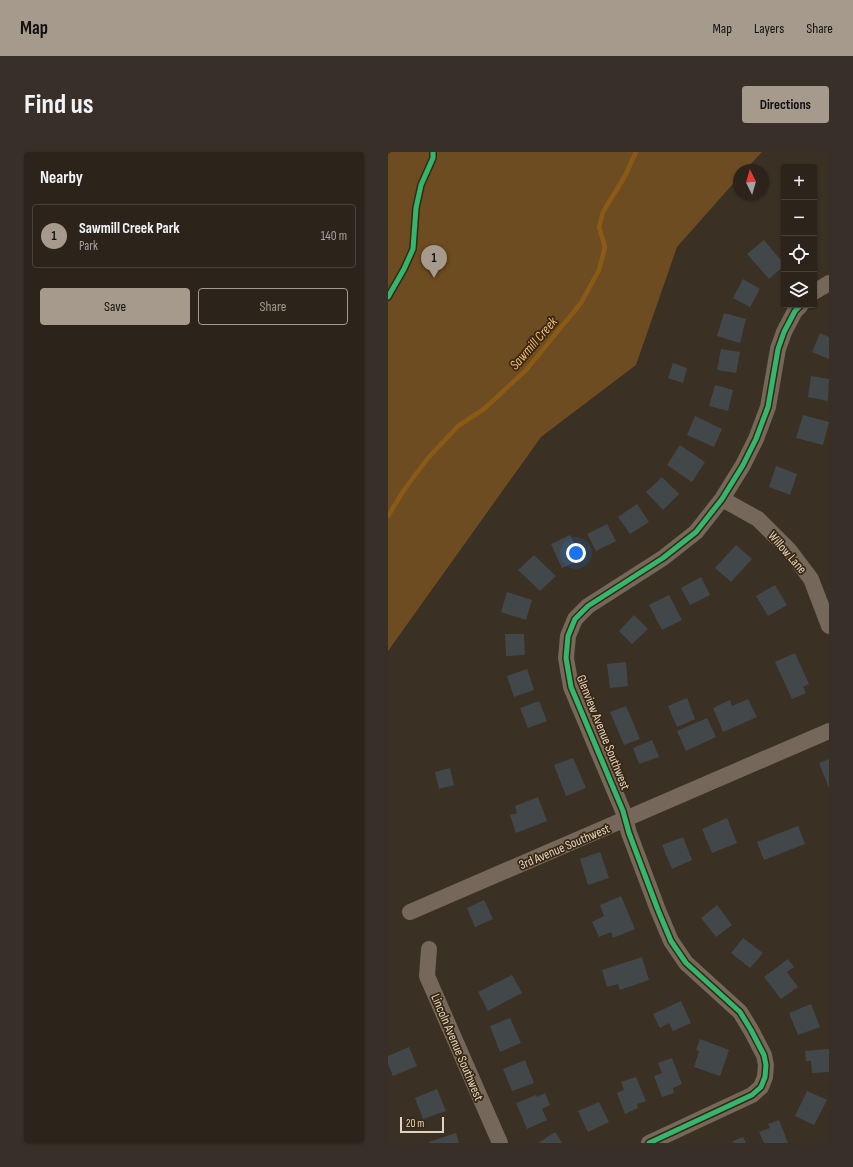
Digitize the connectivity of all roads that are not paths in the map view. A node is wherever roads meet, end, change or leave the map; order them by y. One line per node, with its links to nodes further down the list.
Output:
1 (829, 283): 2 (street)
2 (817, 290)
3 (798, 308): 4 (street, Glenview Avenue Southwest)
4 (722, 499): 5 (street, Willow Lane); 7 (street, Glenview Avenue Southwest)
5 (829, 626)
6 (829, 731): 7 (street, 3rd Avenue Southwest)
7 (626, 819): 8 (street, 3rd Avenue Southwest); 11 (street, Glenview Avenue Southwest)
8 (410, 912)
9 (430, 949): 10 (street, Lincoln Avenue Southwest)
10 (500, 1143)
11 (649, 1143)

